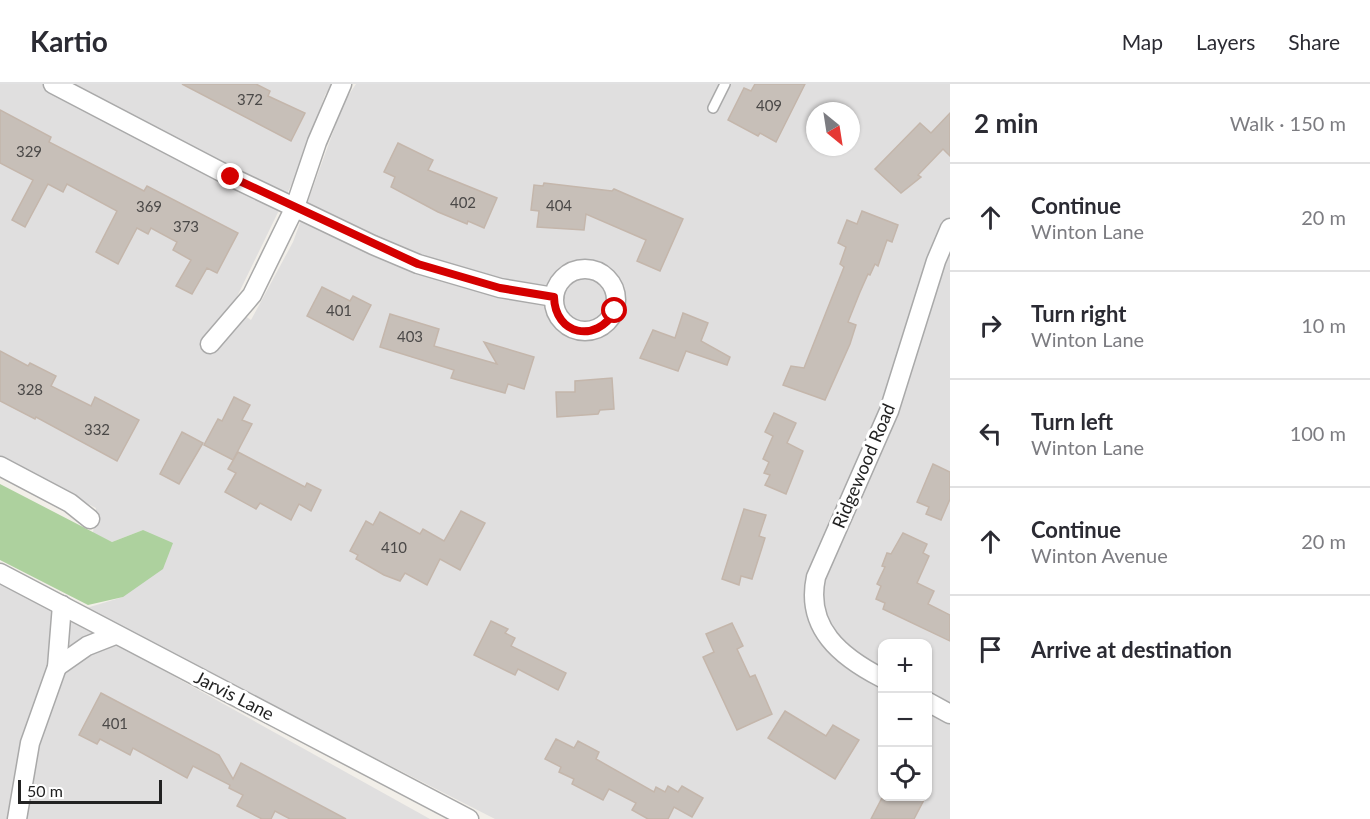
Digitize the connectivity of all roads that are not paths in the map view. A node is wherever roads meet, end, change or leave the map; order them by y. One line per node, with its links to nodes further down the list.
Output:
1 (53, 84): 5 (street)
2 (342, 84): 5 (street)
3 (725, 84): 4 (lane)
4 (713, 108)
5 (296, 207): 7 (street); 8 (street)
6 (950, 228): 15 (street, Ridgewood Road)
7 (554, 297)
8 (210, 344)
9 (0, 466): 10 (street)
10 (90, 519)
11 (0, 573): 12 (street, Jarvis Lane)
12 (62, 605): 13 (street, Jarvis Lane); 14 (street)
13 (115, 635): 14 (street); 19 (street, Jarvis Lane)
14 (57, 668): 18 (street)
15 (878, 676)
16 (932, 705): 17 (street)
17 (950, 714)
18 (17, 819)
19 (468, 819)

